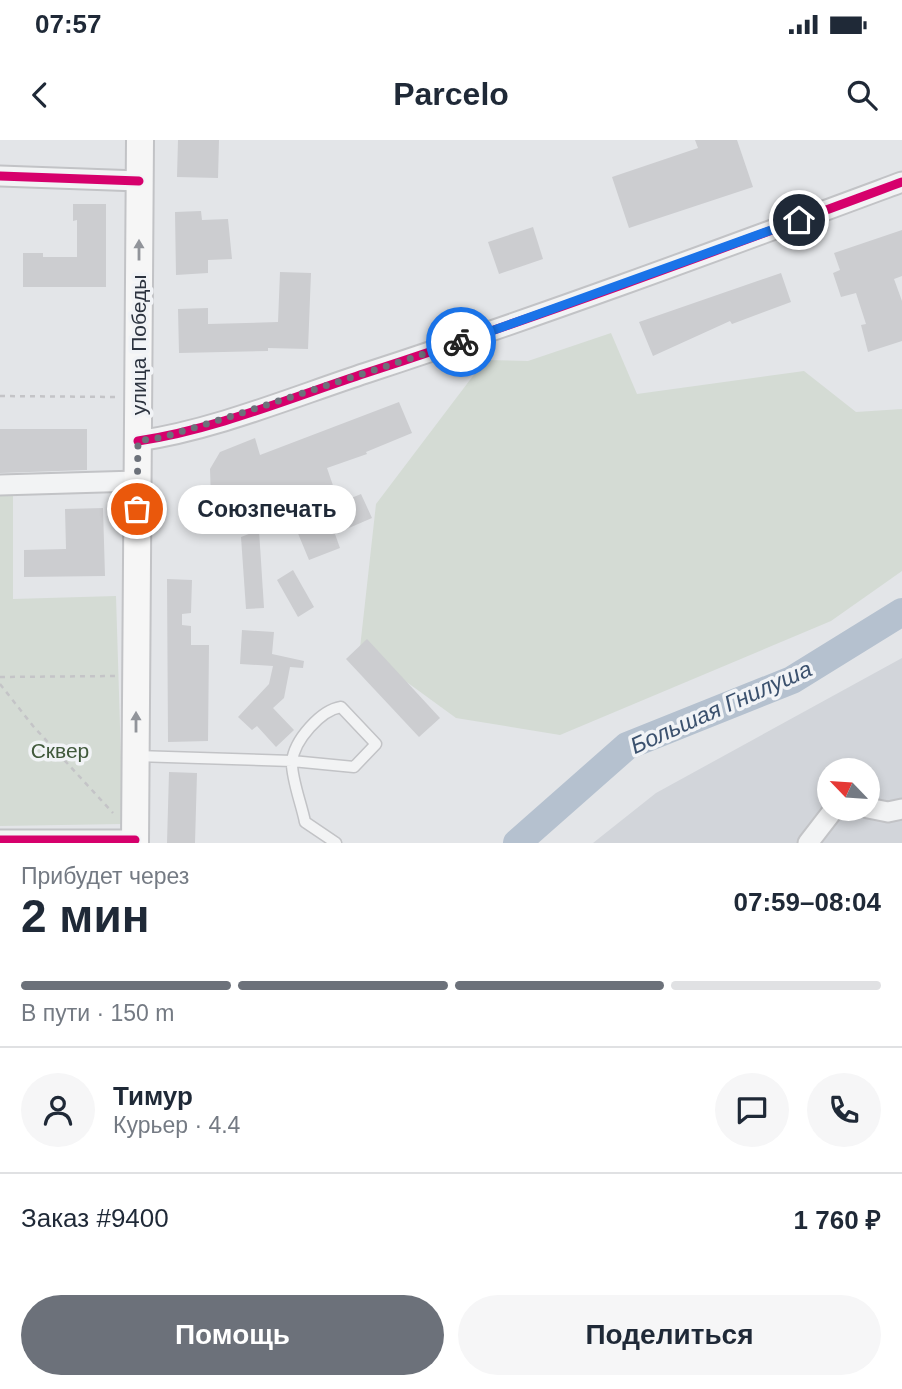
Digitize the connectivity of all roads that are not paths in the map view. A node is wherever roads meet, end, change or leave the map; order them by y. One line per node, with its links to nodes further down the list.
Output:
1 (140, 140): 3 (main road, улица Победы)
2 (0, 176): 3 (street)
3 (139, 181): 5 (main road, улица Победы, one-way to 3)
4 (902, 183): 5 (street)
5 (138, 441): 6 (main road, улица Победы)
6 (138, 481): 7 (street); 8 (main road, улица Победы, one-way to 6)
7 (0, 485)
8 (136, 756): 9 (lane); 14 (main road, улица Победы)
9 (292, 761): 9 (lane); 15 (lane)
10 (902, 809): 11 (street)
11 (880, 810)
12 (825, 821): 16 (street)
13 (0, 840): 14 (street)
14 (136, 842)
15 (336, 843)
16 (808, 843)

